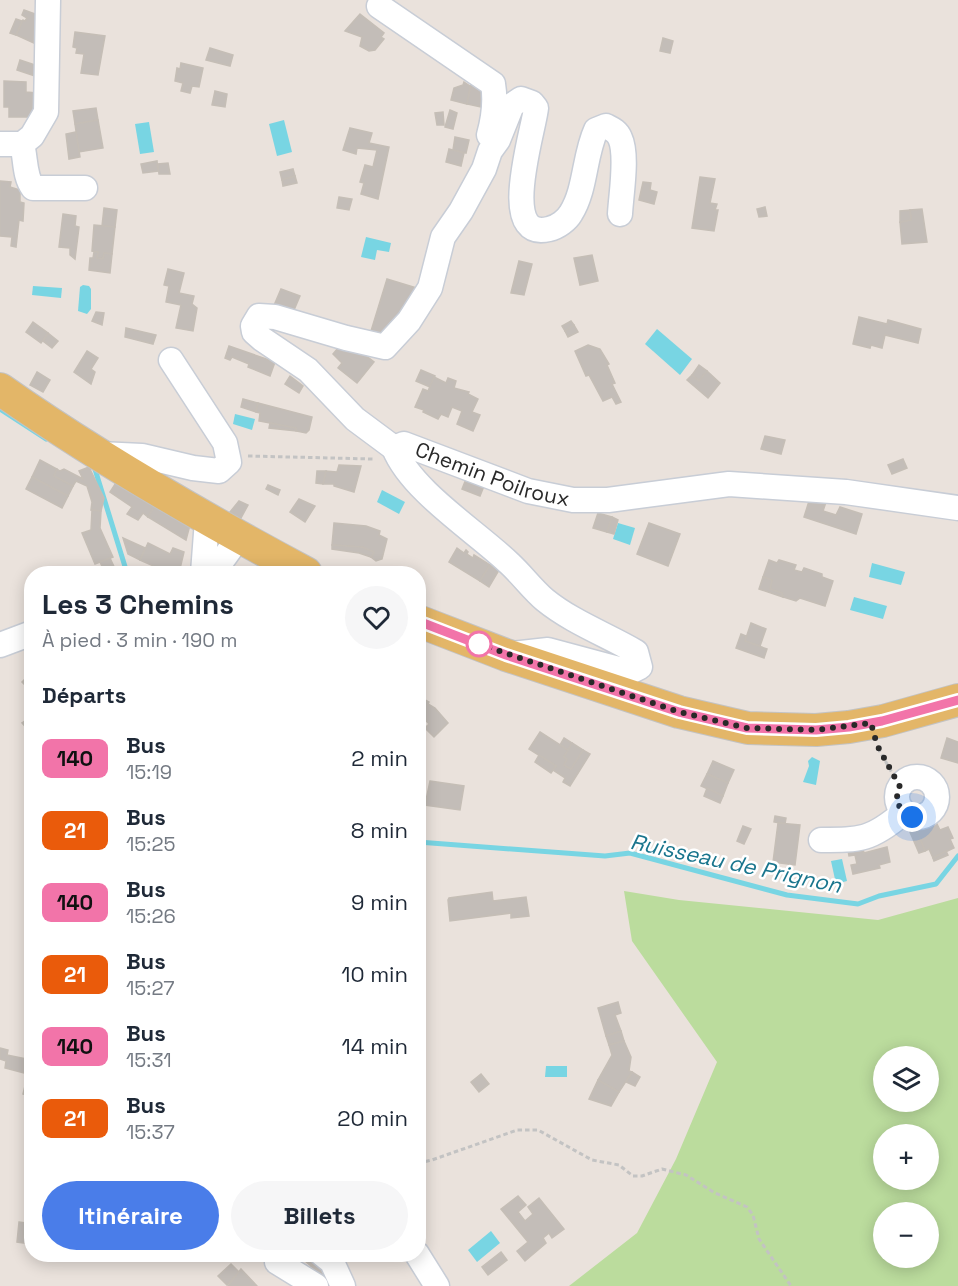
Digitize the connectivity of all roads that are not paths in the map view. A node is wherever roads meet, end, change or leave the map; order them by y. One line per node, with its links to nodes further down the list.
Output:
1 (48, 0): 3 (street)
2 (379, 6): 4 (street)
3 (11, 144): 5 (street)
4 (490, 152): 6 (street); 10 (street)
5 (85, 188)
6 (620, 214)
7 (171, 360): 9 (street)
8 (0, 389): 9 (main road)
9 (98, 454): 12 (main road)
10 (396, 454): 11 (street, Chemin Poilroux); 19 (street, Chemin Poilroux)
11 (958, 508)
12 (220, 527): 13 (street); 14 (street); 15 (main road)
13 (206, 566)
14 (214, 566)
15 (293, 566)
16 (426, 624): 19 (main road)
17 (24, 636): 18 (street)
18 (0, 645)
19 (506, 655): 20 (main road)
20 (958, 700)
21 (948, 803): 22 (street); 22 (street)
22 (903, 813): 23 (street)
23 (820, 840)
24 (277, 1262): 27 (street)
25 (332, 1262): 28 (street)
26 (422, 1262): 29 (street)
27 (316, 1286)
28 (343, 1286)
29 (437, 1286)

